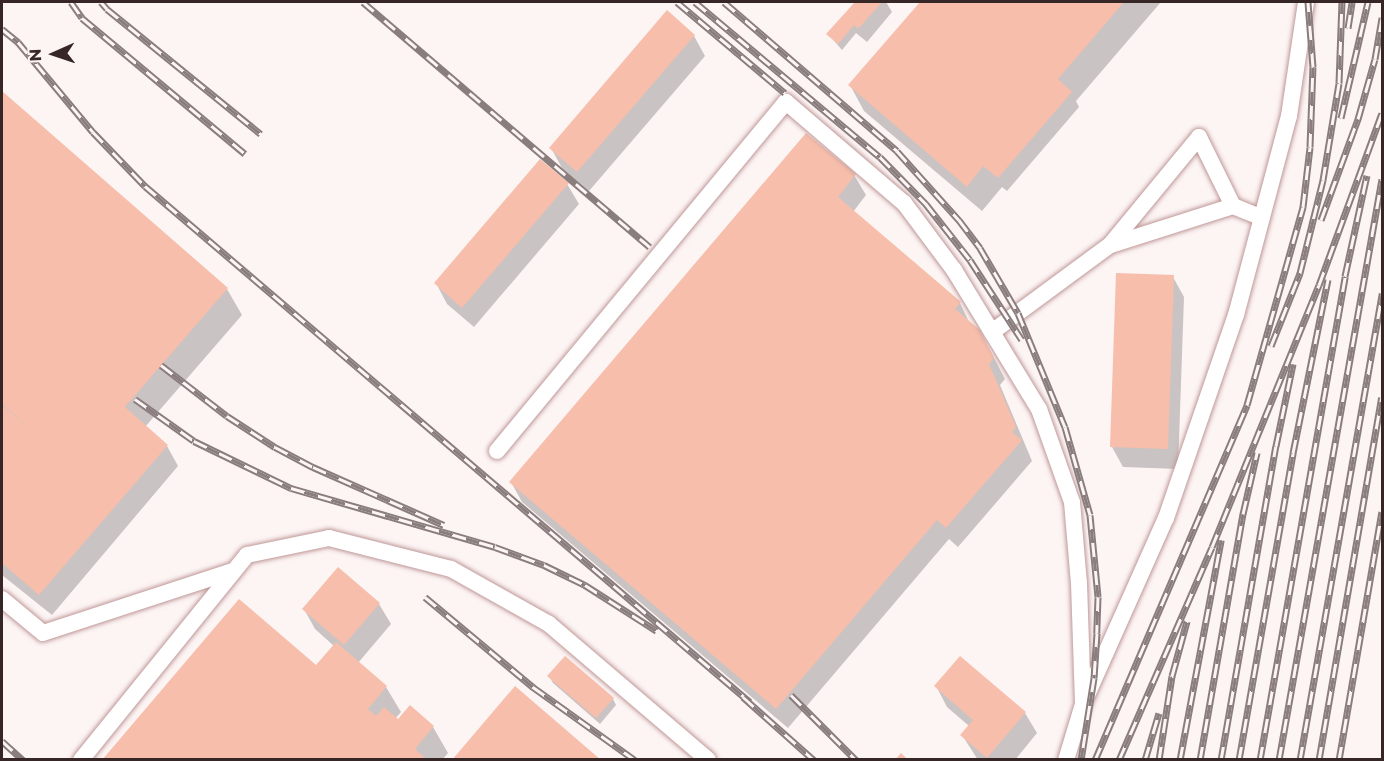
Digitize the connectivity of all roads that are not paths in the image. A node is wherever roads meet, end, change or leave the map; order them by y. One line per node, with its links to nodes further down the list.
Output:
1 (1306, 2): 3 (lane)
2 (1233, 206): 3 (lane); 4 (lane); 4 (lane)
3 (1262, 218): 9 (lane)
4 (1110, 245): 5 (lane)
5 (992, 333): 6 (lane); 9 (lane)
6 (498, 451)
7 (233, 571): 8 (lane); 10 (lane); 11 (lane)
8 (2, 599)
9 (1083, 704): 12 (lane)
10 (81, 759)
11 (708, 759)
12 (1066, 759)

